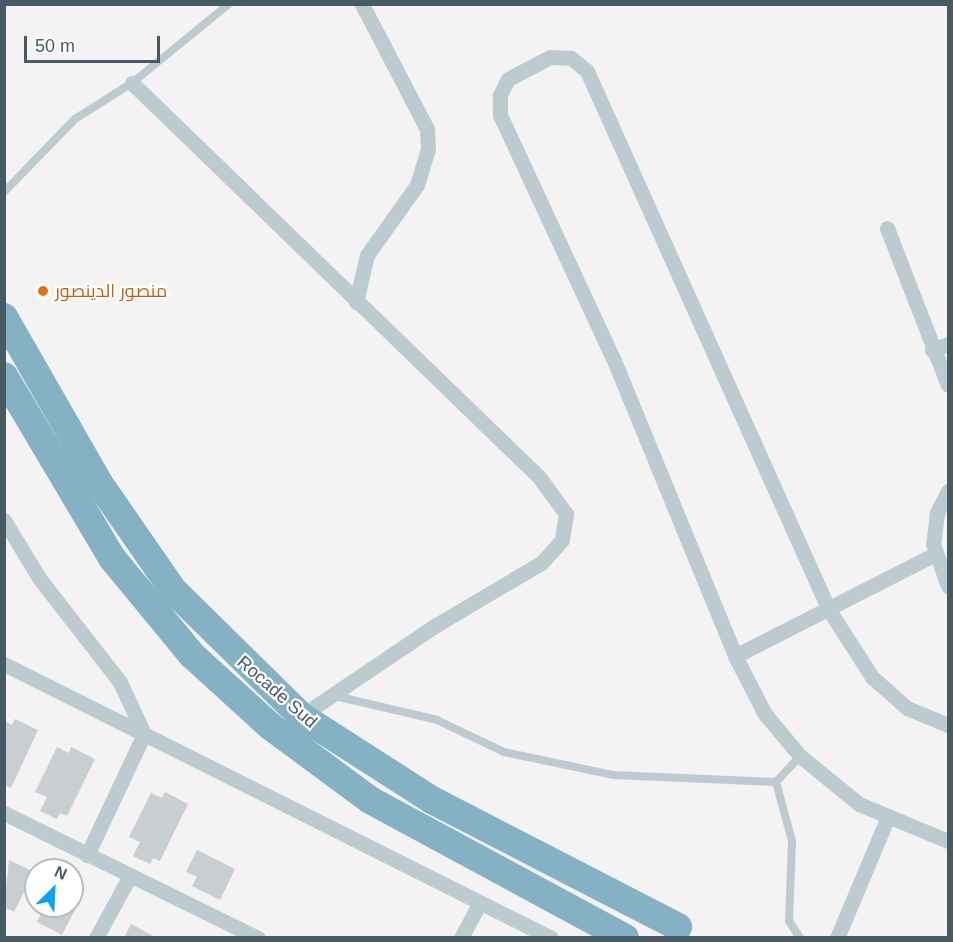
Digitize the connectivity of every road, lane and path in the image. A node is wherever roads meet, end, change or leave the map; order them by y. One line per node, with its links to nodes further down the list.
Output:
1 (229, 4): 3 (lane)
2 (362, 4): 6 (street)
3 (132, 83): 4 (lane); 6 (street)
4 (4, 192)
5 (887, 228): 9 (street)
6 (356, 302): 19 (street)
7 (4, 317): 20 (highway, Rocade Sud)
8 (948, 344): 9 (street)
9 (932, 350): 11 (street)
10 (4, 376): 36 (highway, Rocade Sud)
11 (948, 385)
12 (948, 491): 14 (street)
13 (4, 520): 22 (street)
14 (935, 554): 15 (street); 16 (street)
15 (948, 586)
16 (829, 610): 17 (street); 17 (street); 21 (street)
17 (735, 656): 23 (street)
18 (4, 664): 22 (street)
19 (327, 695): 20 (street); 24 (lane)
20 (301, 716): 31 (highway, Rocade Sud)
21 (948, 725)
22 (144, 734): 28 (street); 30 (street)
23 (800, 756): 24 (lane); 26 (street)
24 (776, 782): 37 (lane)
25 (4, 813): 28 (street)
26 (887, 819): 27 (street); 38 (street)
27 (948, 841)
28 (87, 855): 29 (street)
29 (130, 876): 32 (street); 33 (street)
30 (479, 904): 34 (street); 35 (street)
31 (679, 934)
32 (96, 938)
33 (258, 938)
34 (461, 938)
35 (551, 938)
36 (625, 938)
37 (800, 938)
38 (837, 938)

